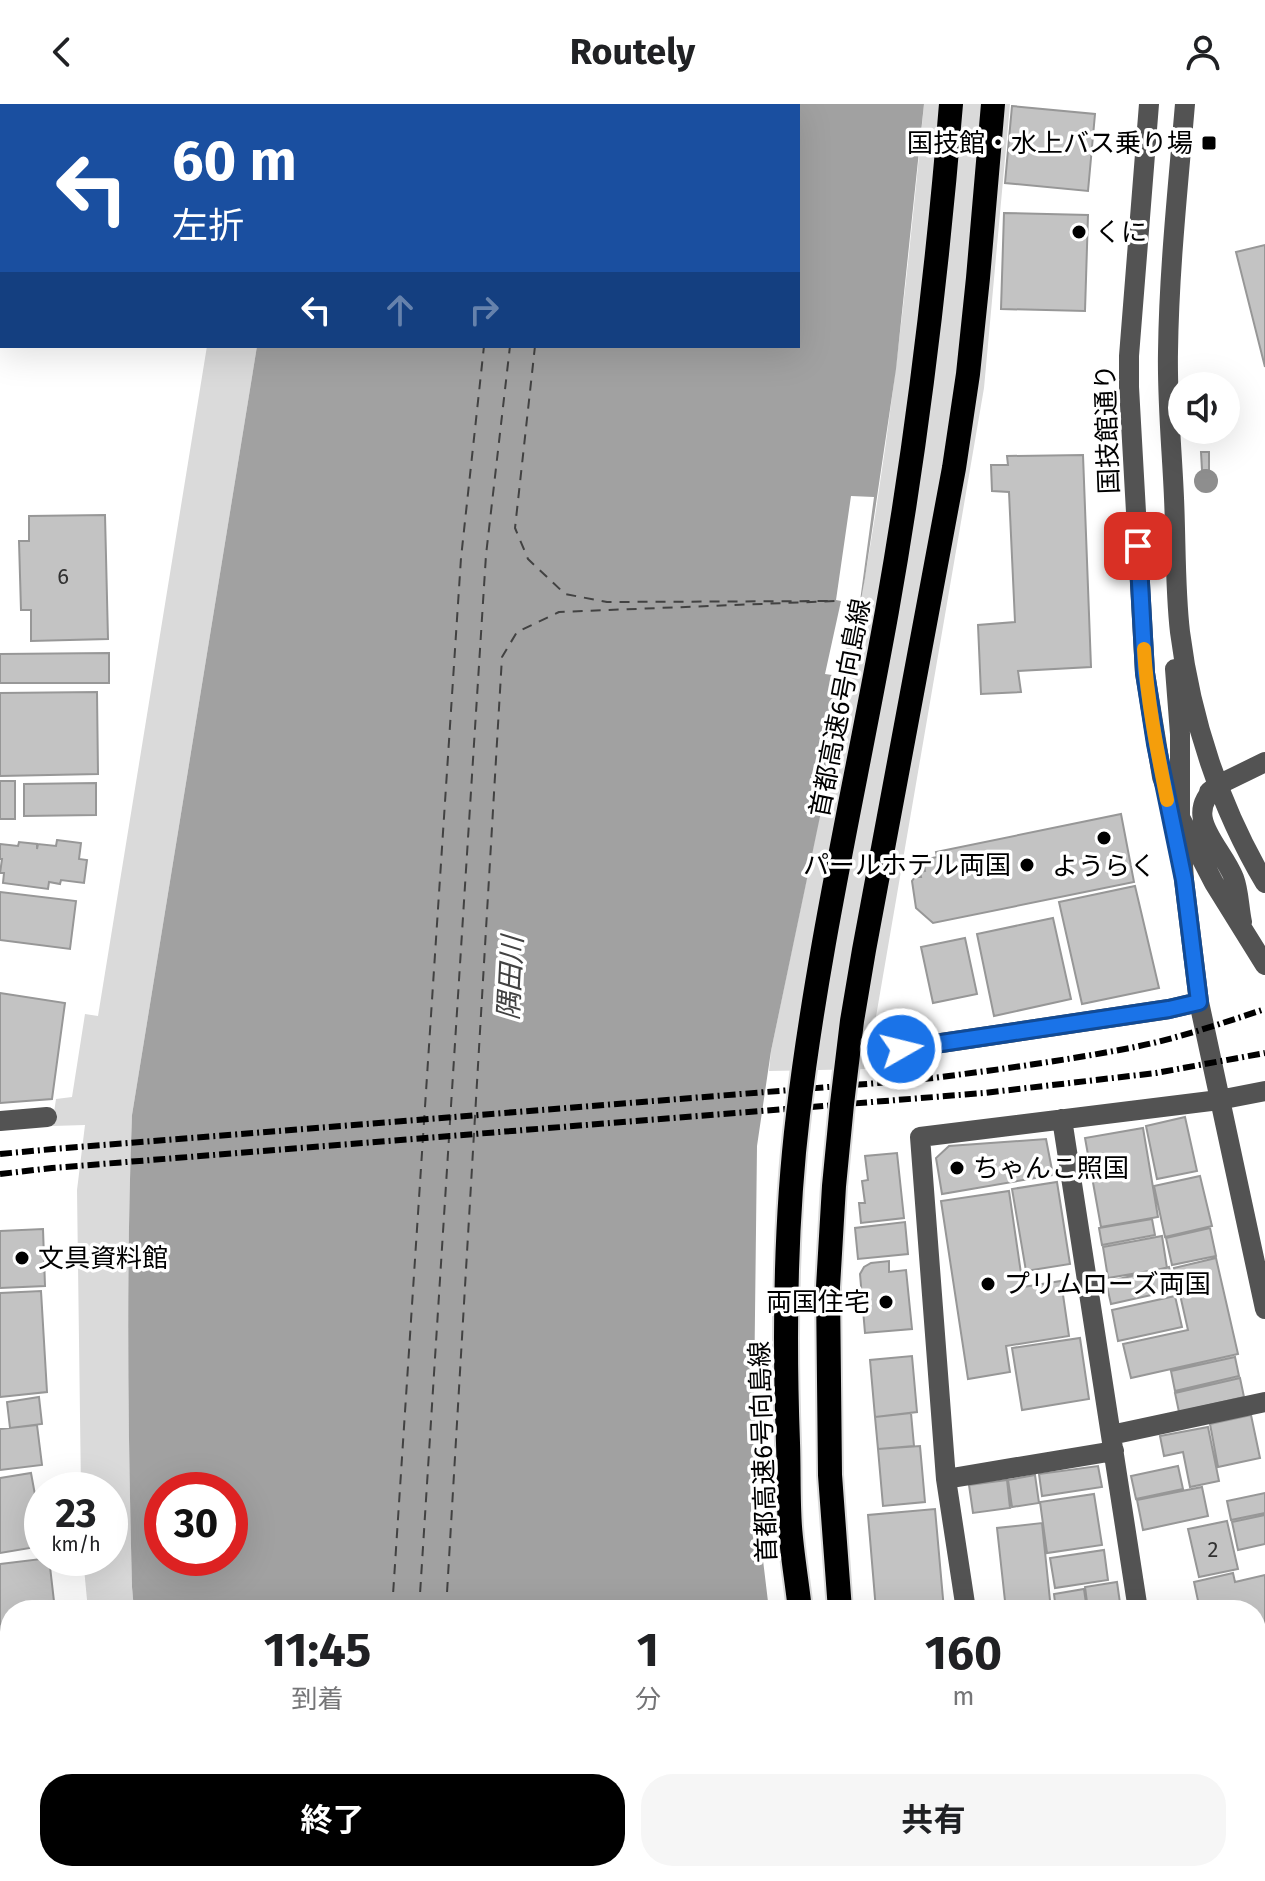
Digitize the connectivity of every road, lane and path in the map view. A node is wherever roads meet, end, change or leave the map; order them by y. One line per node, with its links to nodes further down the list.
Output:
1 (951, 104): 26 (highway, 首都高速6号向島線, bridge)
2 (993, 104): 27 (highway, bridge)
3 (1149, 104): 7 (street, 国技館通り)
4 (1185, 104): 5 (street)
5 (1180, 629): 8 (street); 9 (street)
6 (1265, 762): 8 (street)
7 (1162, 777): 9 (street, 国技館通り); 10 (street)
8 (1218, 785): 9 (street); 11 (street); 12 (street)
9 (1180, 820): 10 (street); 12 (street, 国技館通り)
10 (1184, 880): 15 (street)
11 (1265, 883)
12 (1243, 931): 13 (street); 14 (street, 国技館通り)
13 (1265, 934)
14 (1265, 965)
15 (1199, 1002): 16 (street); 18 (street)
16 (901, 1049)
17 (1265, 1091): 18 (street)
18 (1219, 1100): 20 (street); 22 (street)
19 (47, 1117): 21 (street)
20 (1062, 1119): 24 (street); 25 (street)
21 (0, 1121)
22 (1265, 1309)
23 (1265, 1402): 24 (street)
24 (1112, 1443): 25 (street); 29 (street)
25 (946, 1479): 28 (street)
26 (799, 1600)
27 (839, 1600)
28 (964, 1600)
29 (1136, 1600)

